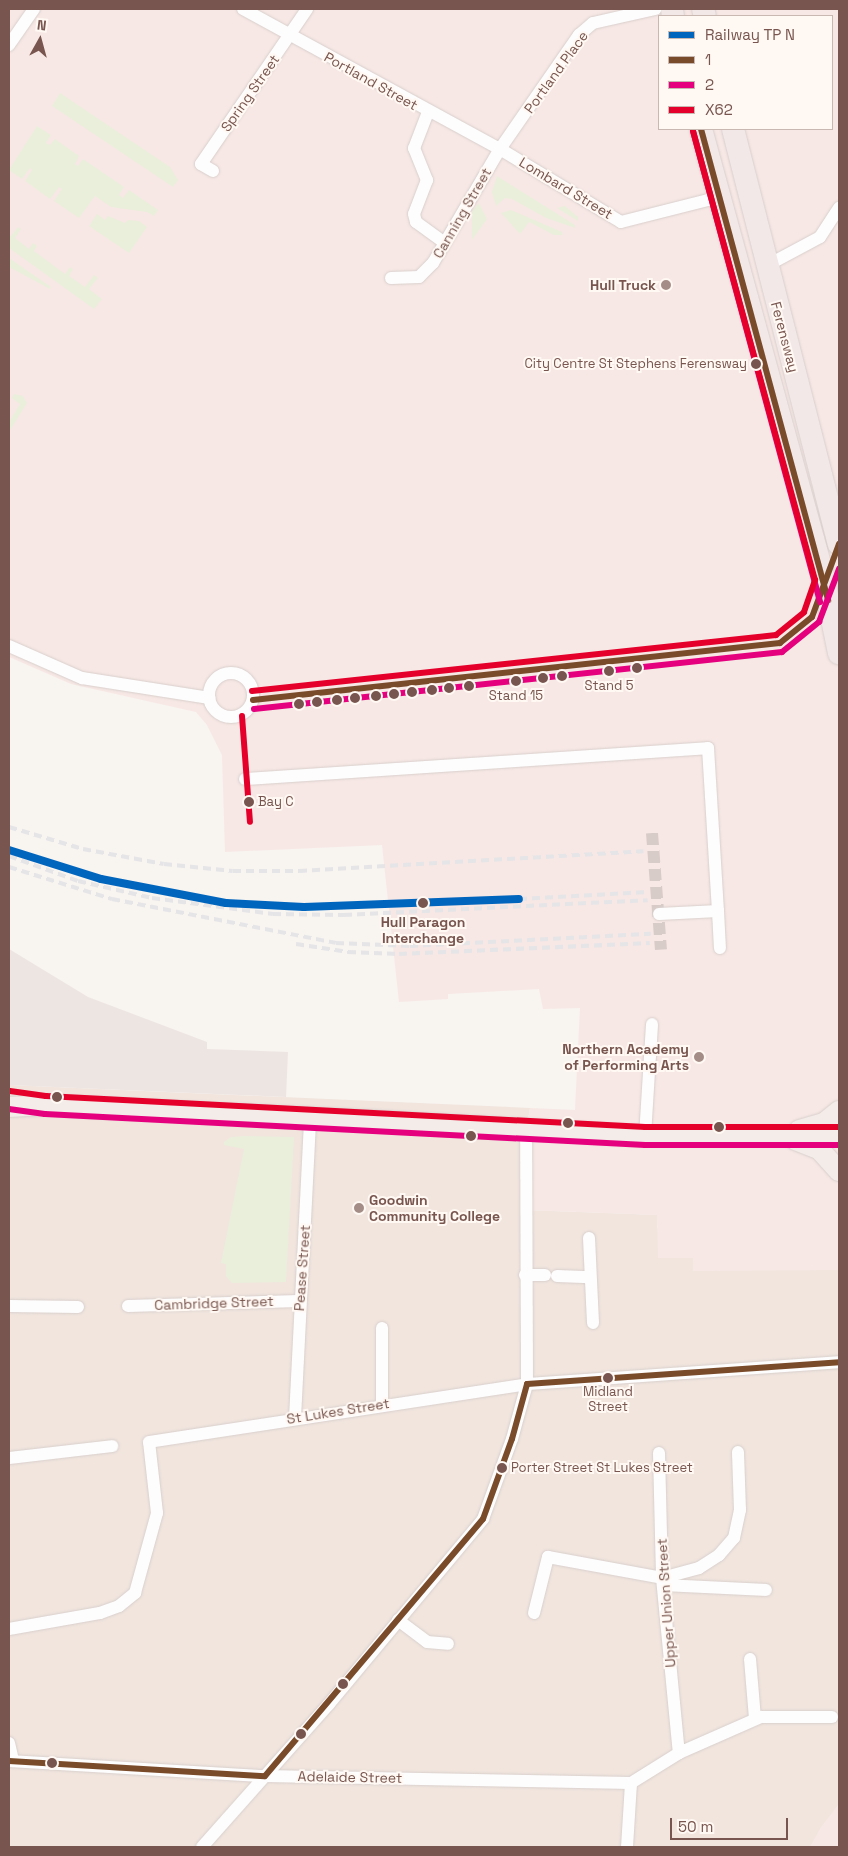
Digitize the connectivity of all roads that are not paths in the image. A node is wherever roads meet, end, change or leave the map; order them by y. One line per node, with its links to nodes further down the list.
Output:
1 (34, 9): 6 (street)
2 (243, 9): 5 (street, Portland Street)
3 (307, 9): 5 (street, Spring Street)
4 (655, 9): 10 (street, Portland Place)
5 (289, 37): 7 (street, Portland Street); 11 (street, Spring Street)
6 (9, 45)
7 (428, 112): 10 (street, Portland Street); 14 (street)
8 (701, 130): 12 (highway, Ferensway)
9 (733, 130): 15 (highway, Ferensway)
10 (500, 149): 12 (street, Lombard Street); 14 (street, Canning Street)
11 (212, 171)
12 (720, 197): 19 (highway, Ferensway)
13 (839, 208): 15 (street)
14 (444, 242): 16 (street, Canning Street)
15 (766, 266): 17 (highway, Ferensway)
16 (391, 278)
17 (839, 544)
18 (9, 646): 20 (street)
19 (839, 653)
20 (209, 698)
21 (245, 779): 22 (street)
22 (718, 912): 23 (street); 24 (street)
23 (659, 914)
24 (720, 948)
25 (652, 1024): 32 (street)
26 (9, 1100): 27 (main road)
27 (45, 1105): 28 (main road); 30 (main road)
28 (9, 1107)
29 (839, 1111): 34 (main road)
30 (310, 1118): 31 (main road); 40 (street, Pease Street)
31 (526, 1131): 32 (main road); 38 (street)
32 (645, 1136): 34 (main road)
33 (839, 1136): 35 (main road)
34 (755, 1137): 35 (main road)
35 (785, 1138): 36 (main road)
36 (839, 1170)
37 (589, 1238): 39 (street)
38 (525, 1275): 39 (street); 47 (street)
39 (590, 1277): 44 (street)
40 (299, 1301): 42 (street, Cambridge Street); 49 (street, Pease Street)
41 (9, 1306): 43 (street)
42 (128, 1306)
43 (78, 1307)
44 (593, 1323)
45 (382, 1328): 48 (street)
46 (839, 1362): 47 (street, St Lukes Street)
47 (527, 1384): 48 (street, St Lukes Street); 57 (street)
48 (382, 1405): 49 (street, St Lukes Street)
49 (295, 1418): 58 (street, St Lukes Street)
50 (112, 1446): 53 (street)
51 (738, 1452): 54 (street)
52 (659, 1453): 54 (street, Upper Union Street)
53 (9, 1458)
54 (663, 1582): 55 (street); 56 (street); 64 (street, Upper Union Street)
55 (766, 1590)
56 (534, 1613)
57 (398, 1620): 59 (street); 66 (street)
58 (9, 1628)
59 (448, 1644)
60 (750, 1659): 62 (street)
61 (832, 1717): 62 (street)
62 (755, 1719): 64 (street)
63 (9, 1743): 65 (street)
64 (679, 1753): 67 (street)
65 (11, 1761): 66 (street, Adelaide Street)
66 (265, 1776): 67 (street, Adelaide Street); 68 (street)
67 (631, 1784): 69 (street)
68 (202, 1847)
69 (628, 1847)

